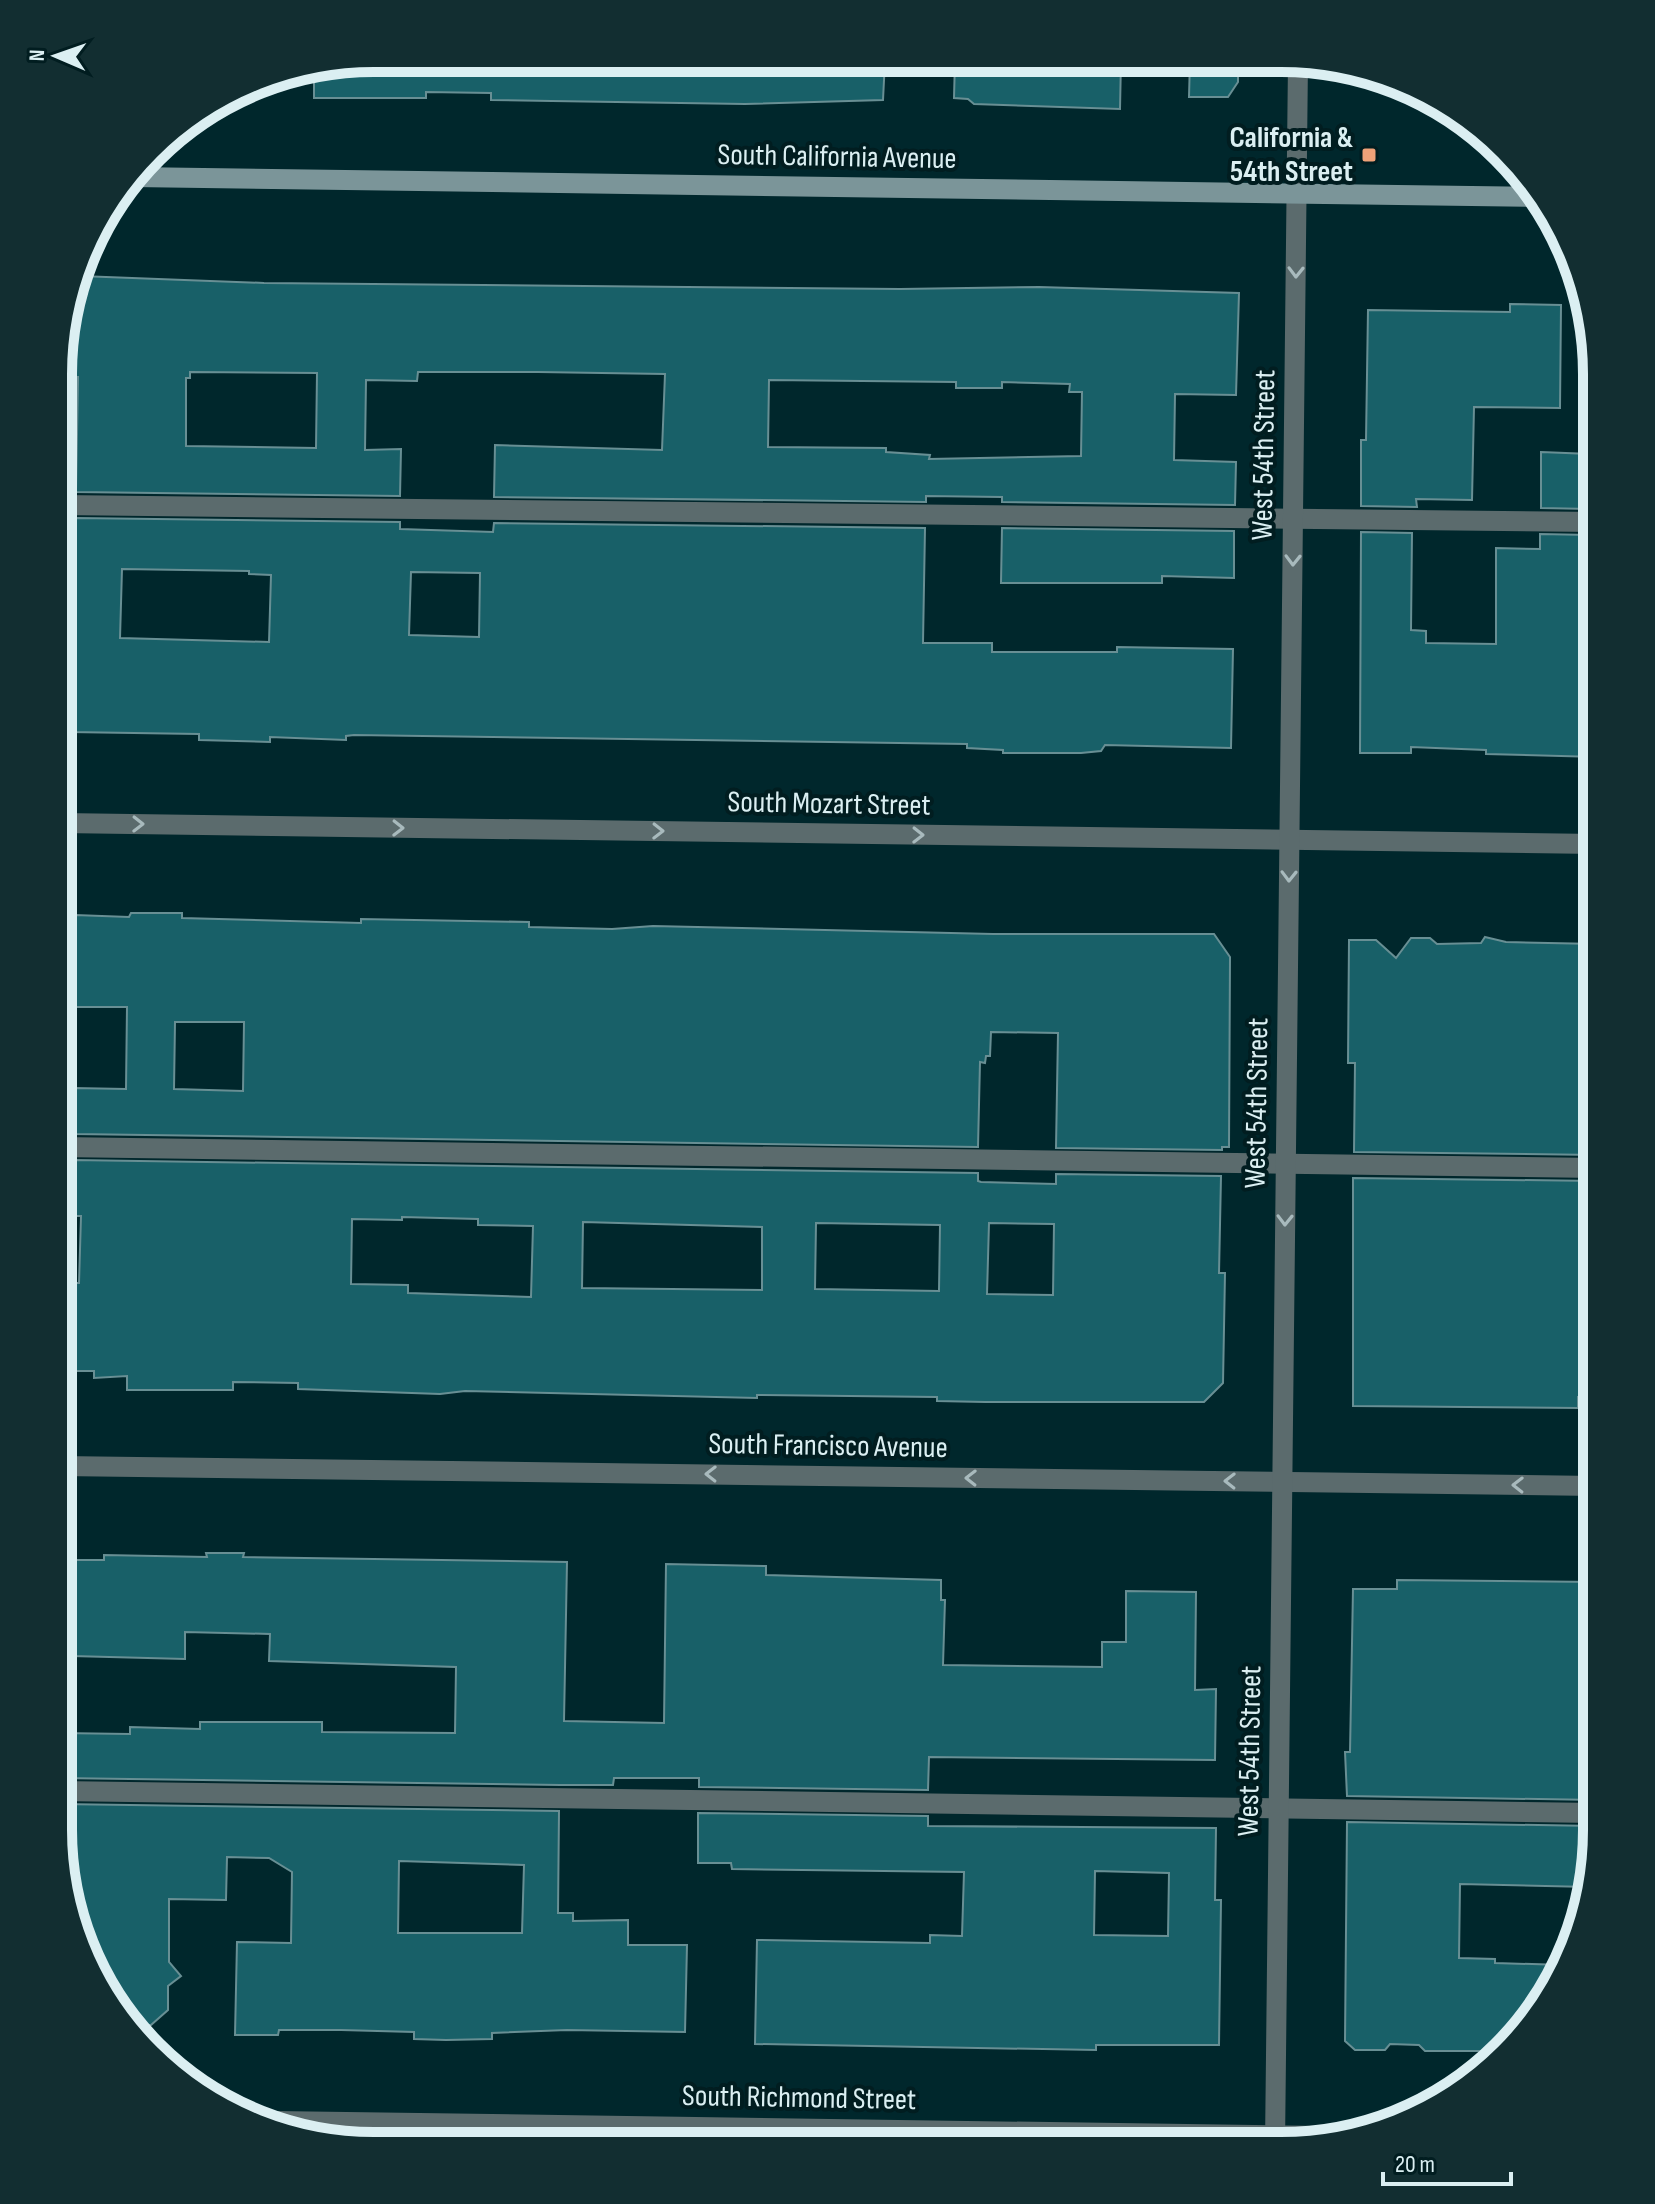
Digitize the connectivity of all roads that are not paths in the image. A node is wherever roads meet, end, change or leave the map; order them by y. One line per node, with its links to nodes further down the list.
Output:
1 (1298, 73): 3 (street, West 54th Street)
2 (145, 177): 3 (street, South California Avenue)
3 (1297, 194): 4 (street, South California Avenue); 6 (street, West 54th Street, one-way to 6)
4 (1526, 197)
5 (72, 505): 6 (street)
6 (1293, 519): 7 (street); 9 (street, West 54th Street, one-way to 9)
7 (1583, 522)
8 (72, 823): 9 (street, South Mozart Street, one-way to 9)
9 (1290, 840): 10 (street, South Mozart Street); 12 (street, West 54th Street, one-way to 12)
10 (1583, 844)
11 (72, 1147): 12 (street)
12 (1286, 1164): 13 (street); 15 (street, West 54th Street, one-way to 15)
13 (1583, 1168)
14 (72, 1466): 15 (street, South Francisco Avenue, one-way to 14)
15 (1283, 1482): 16 (street, South Francisco Avenue, one-way to 15); 18 (street, West 54th Street)
16 (1583, 1486)
17 (72, 1791): 18 (street)
18 (1279, 1808): 19 (street); 22 (street, West 54th Street)
19 (1583, 1813)
20 (294, 2121): 21 (street, South Richmond Street)
21 (825, 2132)
22 (1275, 2132)

